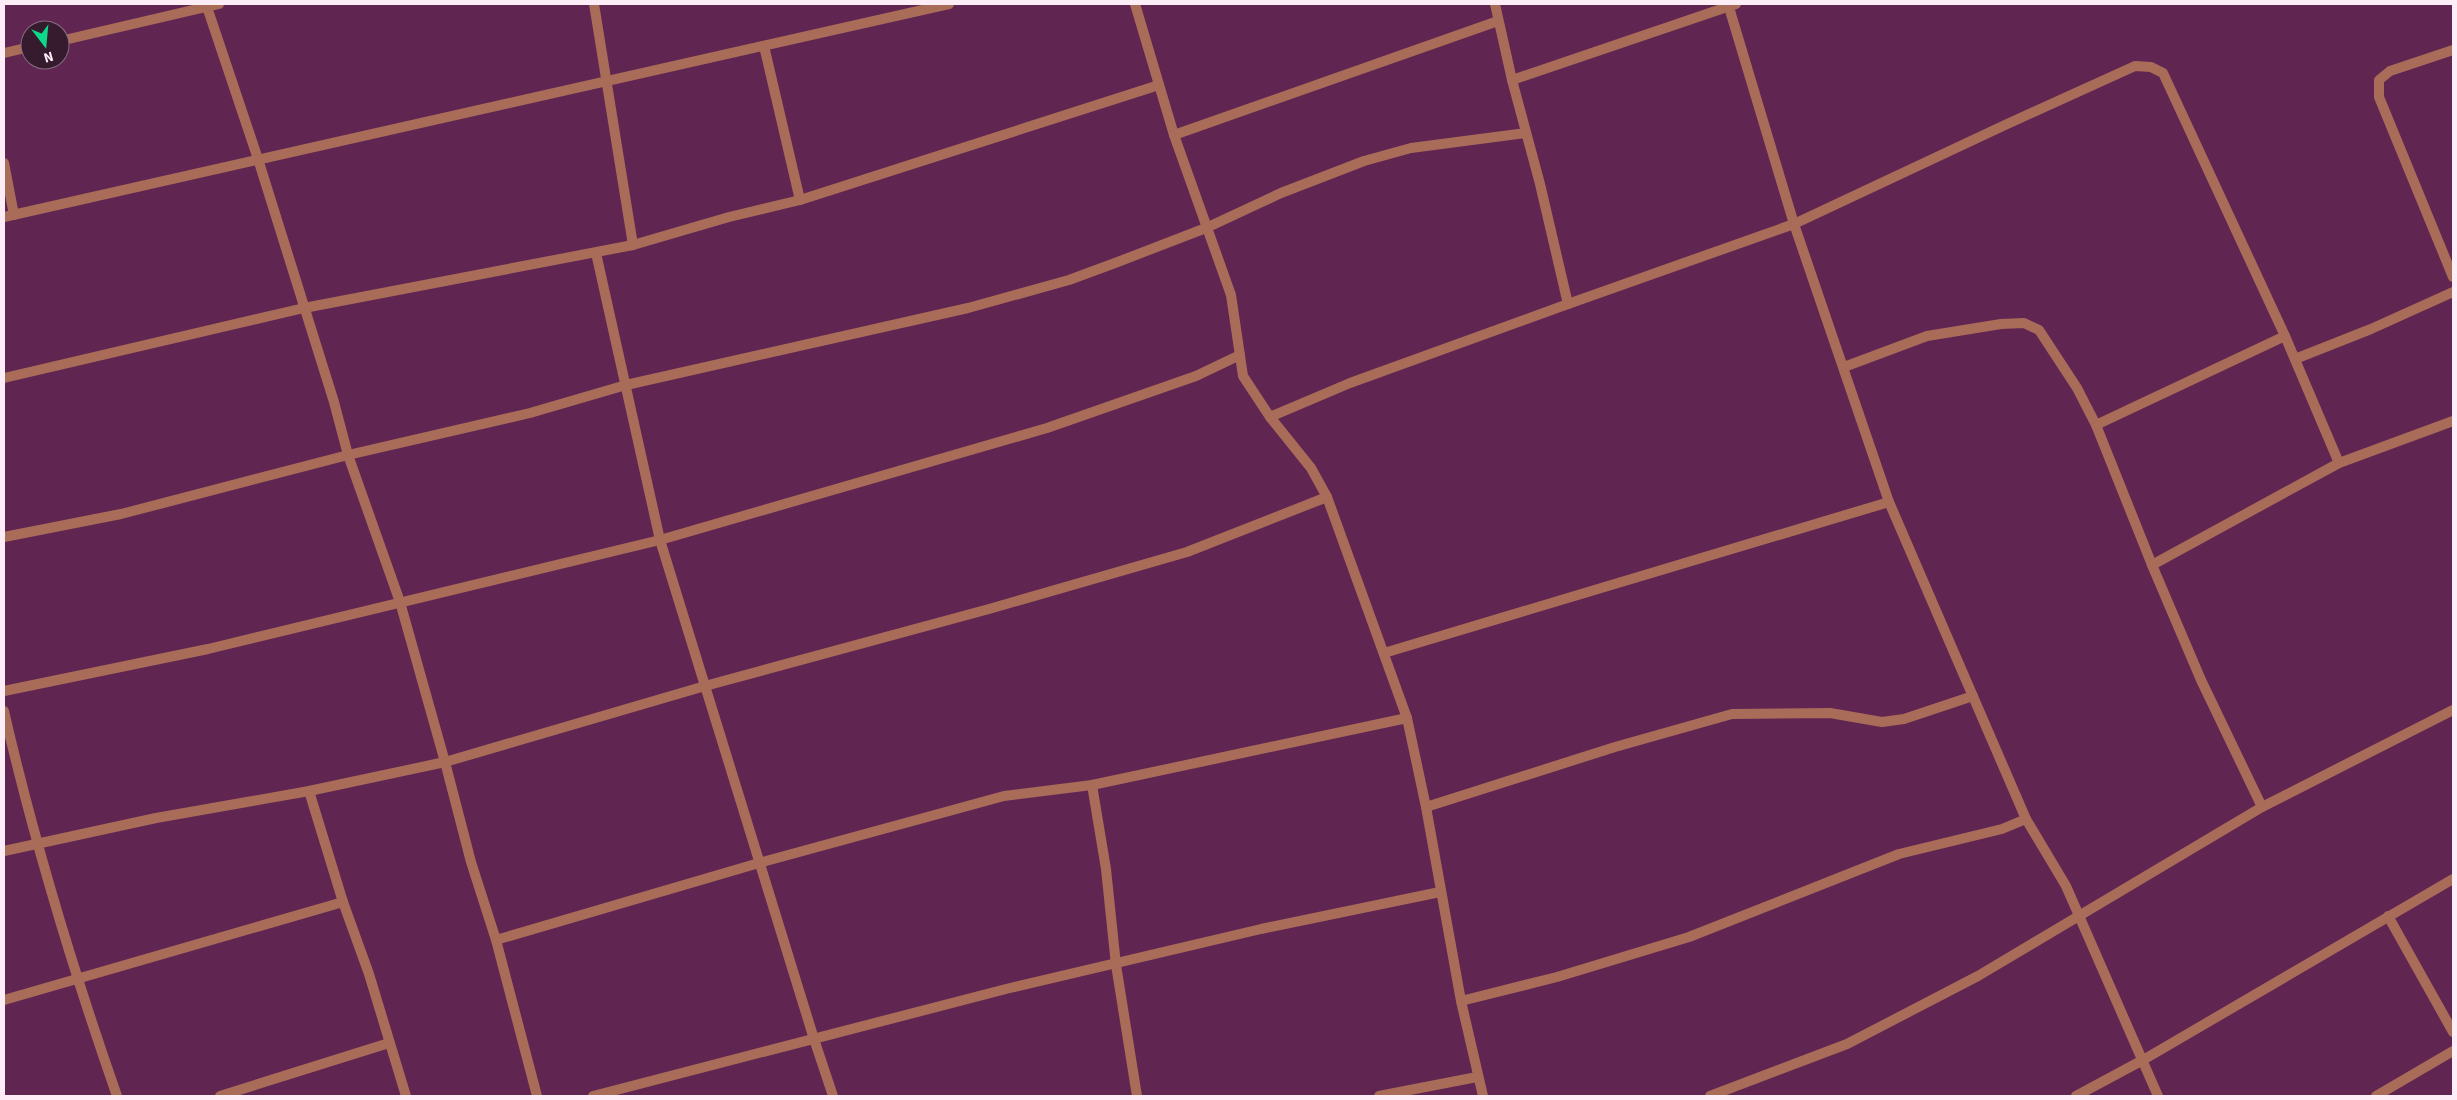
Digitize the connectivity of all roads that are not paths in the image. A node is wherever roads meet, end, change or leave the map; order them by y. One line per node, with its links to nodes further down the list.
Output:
1 (219, 4): 6 (street)
2 (594, 4): 15 (street)
3 (949, 4): 10 (street)
4 (1135, 4): 16 (street)
5 (1495, 4): 8 (street)
6 (206, 5): 9 (street); 19 (street)
7 (1731, 5): 14 (street); 23 (street)
8 (1498, 21): 14 (street); 18 (street)
9 (70, 39)
10 (764, 46): 15 (street); 21 (street)
11 (20, 49): 13 (street)
12 (2453, 50): 27 (street)
13 (4, 53)
14 (1512, 80): 17 (street)
15 (606, 82): 19 (street); 25 (street)
16 (1159, 85): 18 (street); 21 (street)
17 (1526, 133): 24 (street); 29 (street)
18 (1174, 135): 24 (street)
19 (258, 159): 22 (street); 30 (street)
20 (4, 163): 22 (street)
21 (800, 200): 25 (street)
22 (9, 216)
23 (1794, 224): 29 (street); 31 (street); 34 (street)
24 (1206, 228): 32 (street); 36 (street)
25 (633, 245): 26 (street)
26 (596, 253): 30 (street); 36 (street)
27 (2453, 277)
28 (2453, 292): 33 (street)
29 (1568, 304): 37 (street)
30 (304, 308): 35 (street); 40 (street)
31 (2285, 336): 33 (street); 39 (street)
32 (1240, 355): 37 (street); 45 (street)
33 (2295, 359): 41 (street)
34 (1844, 367): 39 (street); 43 (street)
35 (4, 378)
36 (626, 385): 40 (street); 45 (street)
37 (1270, 417): 42 (street)
38 (2453, 421): 41 (street)
39 (2096, 425): 46 (street)
40 (348, 455): 44 (street); 47 (street)
41 (2339, 463): 46 (street)
42 (1327, 498): 48 (street); 49 (street)
43 (1889, 502): 48 (street); 51 (street)
44 (4, 537)
45 (660, 540): 47 (street); 49 (street)
46 (2152, 565): 59 (street)
47 (400, 602): 50 (street); 55 (street)
48 (1384, 653): 54 (street)
49 (705, 686): 55 (street); 63 (street)
50 (4, 690)
51 (1973, 696): 58 (street); 60 (street)
52 (2453, 710): 59 (street)
53 (4, 711): 61 (street)
54 (1407, 718): 56 (street); 58 (street)
55 (445, 762): 57 (street); 69 (street)
56 (1092, 785): 63 (street); 70 (street)
57 (309, 791): 61 (street); 66 (street)
58 (1426, 807): 65 (street)
59 (2262, 807): 67 (street)
60 (2026, 819): 67 (street); 73 (street)
61 (37, 843): 62 (street); 71 (street)
62 (4, 851)
63 (759, 863): 69 (street); 75 (street)
64 (2453, 879): 68 (street)
65 (1440, 892): 70 (street); 73 (street)
66 (343, 902): 71 (street); 76 (street)
67 (2080, 916): 78 (street); 89 (street)
68 (2388, 916): 74 (street); 78 (street)
69 (496, 940): 83 (street)
70 (1116, 965): 75 (street); 86 (street)
71 (77, 980): 72 (street); 80 (street)
72 (4, 1000)
73 (1461, 1001): 79 (street)
74 (2453, 1032)
75 (814, 1039): 84 (street); 85 (street)
76 (389, 1043): 81 (street); 82 (street)
77 (2453, 1051): 92 (street)
78 (2143, 1060): 90 (street); 91 (street)
79 (1477, 1077): 87 (street); 88 (street)
80 (117, 1096)
81 (220, 1096)
82 (406, 1096)
83 (537, 1096)
84 (593, 1096)
85 (834, 1096)
86 (1137, 1096)
87 (1379, 1096)
88 (1483, 1096)
89 (1710, 1096)
90 (2076, 1096)
91 (2158, 1096)
92 (2376, 1096)

